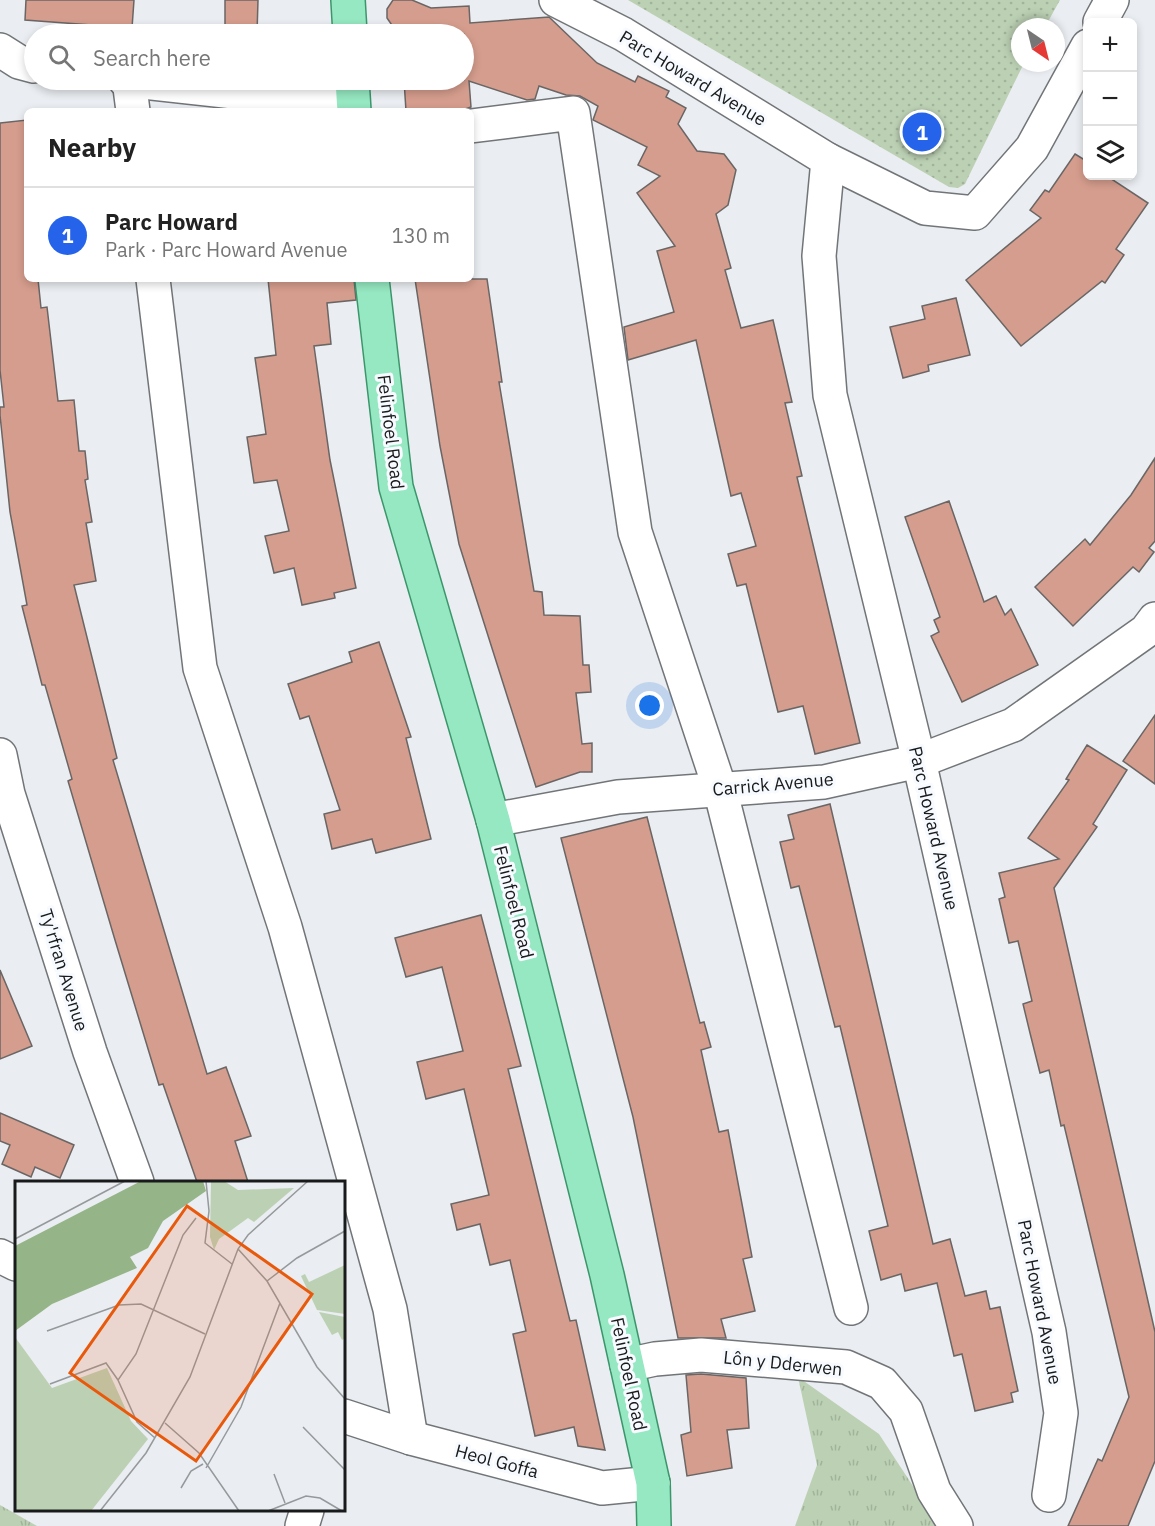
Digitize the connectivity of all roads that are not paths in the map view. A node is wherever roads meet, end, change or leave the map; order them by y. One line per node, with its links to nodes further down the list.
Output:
1 (348, 0): 5 (main road)
2 (556, 0): 14 (street, Parc Howard Avenue)
3 (1112, 0): 4 (street)
4 (1102, 18)
5 (349, 24)
6 (0, 50): 8 (street)
7 (1083, 55): 14 (street, Parc Howard Avenue)
8 (24, 63)
9 (129, 90): 12 (street)
10 (216, 90): 11 (street)
11 (353, 95)
12 (132, 108)
13 (474, 126): 20 (street)
14 (828, 160): 19 (street, Parc Howard Avenue)
15 (153, 282): 28 (street)
16 (372, 282): 21 (main road, Felinfoel Road)
17 (1155, 619): 19 (street, Carrick Avenue)
18 (0, 755): 22 (street, Ty'rfran Avenue)
19 (919, 761): 20 (street, Carrick Avenue); 30 (street, Parc Howard Avenue)
20 (720, 789): 21 (street, Carrick Avenue); 25 (street)
21 (493, 820): 26 (main road, Felinfoel Road)
22 (137, 1181)
23 (0, 1256): 24 (street)
24 (15, 1264)
25 (851, 1308)
26 (627, 1365): 29 (main road, Felinfoel Road); 34 (street, Lôn y Dderwen)
27 (345, 1416): 28 (street, Heol Goffa)
28 (411, 1438): 29 (street, Heol Goffa)
29 (653, 1483): 33 (main road, Felinfoel Road)
30 (1049, 1495)
31 (306, 1511): 32 (street)
32 (302, 1526)
33 (654, 1526)
34 (956, 1526)

